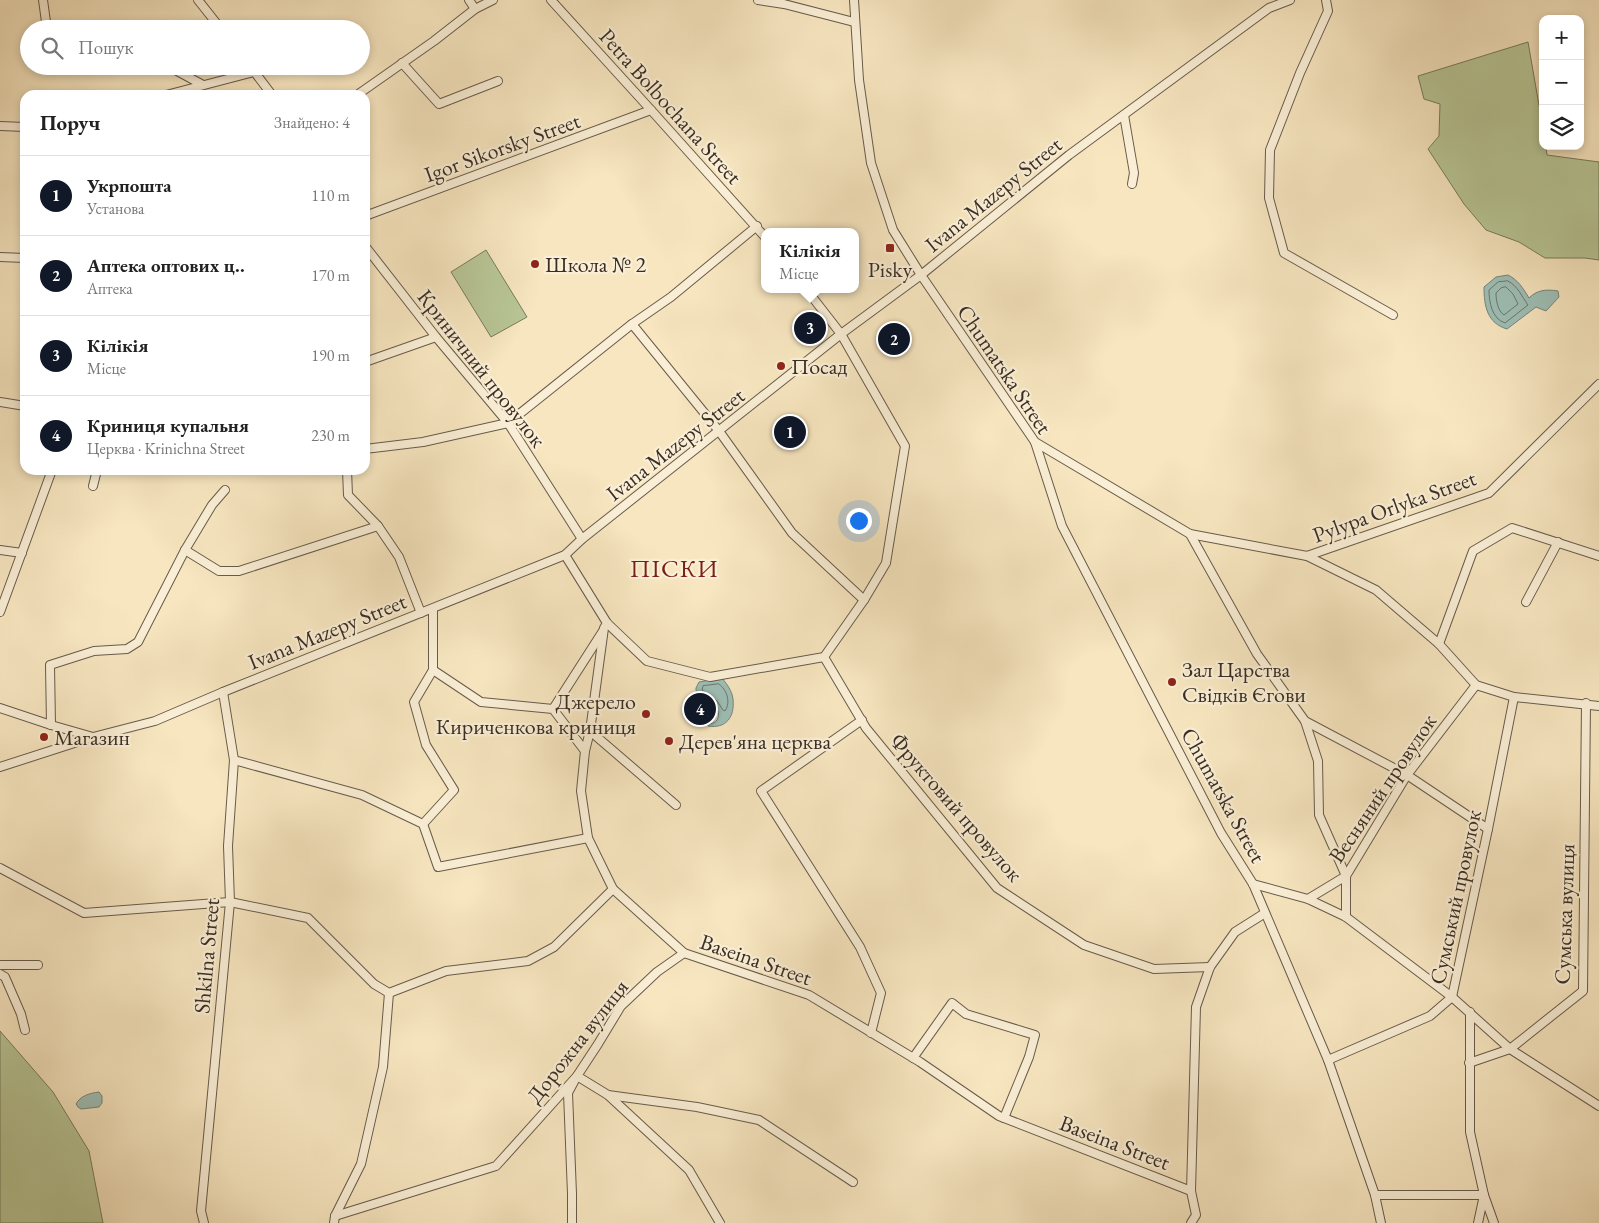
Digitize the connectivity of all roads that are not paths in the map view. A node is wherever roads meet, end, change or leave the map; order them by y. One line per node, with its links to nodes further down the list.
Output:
1 (43, 0): 11 (street)
2 (198, 0): 12 (street)
3 (469, 0): 10 (street)
4 (493, 0): 10 (street)
5 (551, 0): 23 (street, Petra Bolbochana Street)
6 (758, 0): 13 (street)
7 (854, 0): 13 (street, Chumatska Street)
8 (1290, 0): 24 (street, Ivana Mazepy Street)
9 (1326, 0): 36 (street)
10 (475, 9): 14 (street)
11 (46, 20)
12 (214, 20)
13 (854, 22): 34 (street, Chumatska Street)
14 (402, 63): 18 (street); 22 (street)
15 (184, 75): 19 (street)
16 (233, 75): 19 (street)
17 (257, 75): 21 (street)
18 (498, 81)
19 (202, 85): 20 (street)
20 (184, 90)
21 (268, 90)
22 (364, 90)
23 (652, 110): 28 (street, Igor Sikorsky Street); 29 (street, Petra Bolbochana Street)
24 (1124, 114): 27 (street); 34 (street, Ivana Mazepy Street)
25 (0, 126): 26 (street)
26 (20, 127)
27 (1132, 184)
28 (370, 214)
29 (757, 226): 30 (street, Petra Bolbochana Street); 37 (street)
30 (761, 232)
31 (370, 252): 39 (street, Криничний провулок)
32 (0, 257): 33 (street)
33 (20, 258)
34 (920, 275): 38 (street, Ivana Mazepy Street); 46 (street, Chumatska Street)
35 (809, 293): 38 (street)
36 (1393, 315)
37 (632, 324): 44 (street); 45 (street)
38 (841, 334): 45 (street, Ivana Mazepy Street); 63 (street)
39 (436, 337): 40 (street); 44 (street, Криничний провулок)
40 (370, 360)
41 (1599, 384): 61 (street, Pylypa Orlyka Street)
42 (0, 402): 43 (street)
43 (20, 405)
44 (508, 423): 47 (street); 55 (street, Криничний провулок)
45 (719, 431): 55 (street, Ivana Mazepy Street); 63 (street)
46 (1035, 442): 54 (street, Pylypa Orlyka Street); 94 (street, Chumatska Street)
47 (370, 448)
48 (50, 475): 59 (street)
49 (96, 475): 51 (street)
50 (347, 475): 53 (street)
51 (93, 486)
52 (225, 490): 58 (street)
53 (378, 526): 58 (street); 67 (street)
54 (1190, 534): 61 (street, Pylypa Orlyka Street); 80 (street)
55 (582, 539): 60 (street, Ivana Mazepy Street)
56 (1558, 542): 62 (street); 64 (street); 69 (street)
57 (0, 550): 59 (street)
58 (185, 550): 81 (street)
59 (22, 552): 66 (street)
60 (566, 555): 65 (street, Ivana Mazepy Street); 68 (street)
61 (1307, 556): 69 (street)
62 (1599, 556)
63 (864, 600): 70 (street)
64 (1526, 602)
65 (433, 609): 67 (street, Ivana Mazepy Street); 71 (street)
66 (0, 612)
67 (421, 613): 73 (street, Ivana Mazepy Street)
68 (606, 625): 70 (street); 78 (street); 82 (street, Baseina Street)
69 (1439, 644): 72 (street)
70 (824, 657): 79 (street, Фруктовий провулок)
71 (433, 670): 78 (street); 89 (street)
72 (1476, 685): 74 (street); 87 (street, Весняний провулок)
73 (223, 692): 83 (street, Ivana Mazepy Street); 85 (street, Shkilna Street)
74 (1514, 697): 75 (street); 90 (street, Сумський провулок)
75 (1586, 703): 76 (street); 110 (street, Сумська вулиця)
76 (1599, 706)
77 (0, 708): 81 (street)
78 (553, 709): 84 (street)
79 (862, 720): 103 (street, Фруктовий провулок); 109 (street)
80 (1305, 721): 87 (street); 93 (street)
81 (51, 725): 83 (street)
82 (590, 731): 84 (street, Baseina Street); 88 (street)
83 (93, 737): 86 (street, Ivana Mazepy Street)
84 (585, 752): 91 (street, Baseina Street)
85 (234, 760): 89 (street); 97 (street, Shkilna Street)
86 (0, 767)
87 (1407, 775): 90 (street); 93 (street, Весняний провулок)
88 (676, 805)
89 (423, 824): 91 (street)
90 (1488, 829): 106 (street, Сумський провулок)
91 (588, 838): 95 (street, Baseina Street)
92 (0, 868): 97 (street)
93 (1346, 876): 96 (street, Весняний провулок); 99 (street)
94 (1253, 884): 96 (street); 98 (street, Chumatska Street)
95 (613, 889): 100 (street, Baseina Street); 105 (street)
96 (1308, 899): 99 (street)
97 (230, 902): 105 (street); 123 (street, Shkilna Street)
98 (1265, 913): 103 (street); 112 (street, Chumatska Street)
99 (1346, 917): 106 (street)
100 (684, 953): 109 (street, Baseina Street); 114 (street, Дорожна вулиця)
101 (0, 965): 102 (street)
102 (38, 965)
103 (1210, 967): 119 (street)
104 (0, 974): 108 (street)
105 (389, 993): 122 (street)
106 (1452, 997): 107 (street); 112 (street, Сумський провулок)
107 (1470, 1012): 110 (street); 113 (street)
108 (25, 1030)
109 (871, 1033): 111 (street, Baseina Street)
110 (1510, 1049): 113 (street, Сумська вулиця); 116 (street)
111 (913, 1058): 117 (street, Baseina Street); 117 (street)
112 (1328, 1060): 120 (street, Chumatska Street)
113 (1469, 1063): 121 (street)
114 (577, 1076): 115 (street); 122 (street, Дорожна вулиця); 124 (street)
115 (608, 1095): 118 (street); 125 (street)
116 (1599, 1106)
117 (1004, 1118): 119 (street, Baseina Street)
118 (853, 1182)
119 (1191, 1191): 126 (street)
120 (1374, 1195): 121 (street); 127 (street, Chumatska Street)
121 (1484, 1195): 128 (street); 129 (street)
122 (334, 1220)
123 (204, 1223)
124 (572, 1223)
125 (720, 1223)
126 (1191, 1223)
127 (1381, 1223)
128 (1478, 1223)
129 (1494, 1223)

